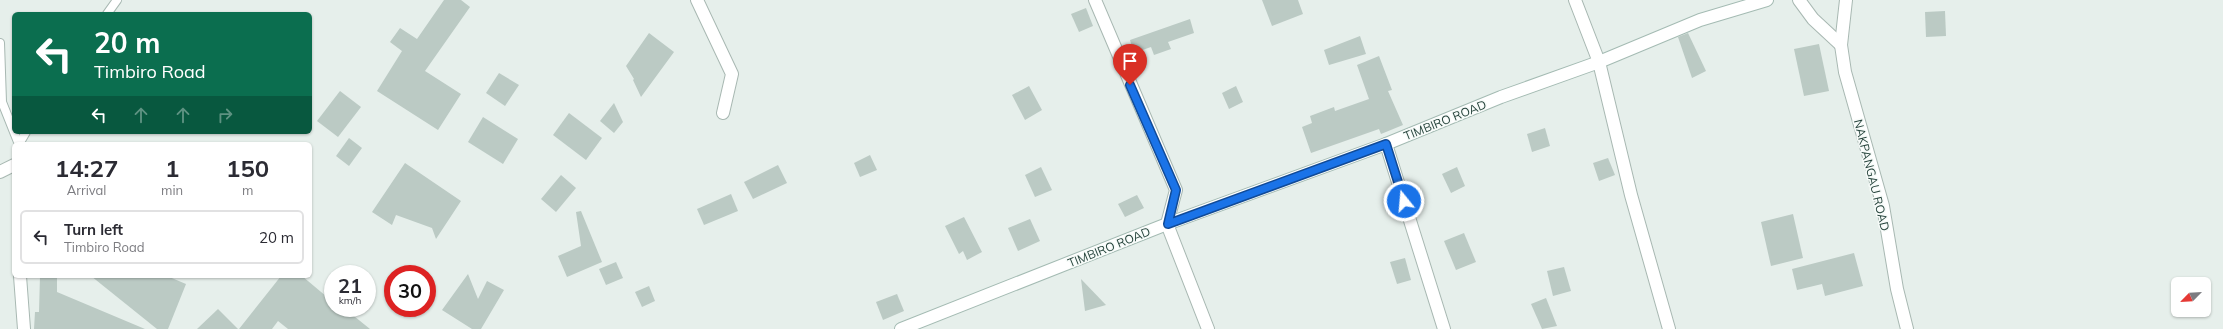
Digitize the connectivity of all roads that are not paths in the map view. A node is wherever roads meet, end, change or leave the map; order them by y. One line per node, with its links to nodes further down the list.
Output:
1 (117, 0): 8 (lane)
2 (697, 0): 12 (street)
3 (1095, 0): 17 (street)
4 (1575, 0): 11 (street)
5 (1767, 0): 11 (street, TIMBIRO ROAD)
6 (1799, 0): 10 (street)
7 (1846, 0): 10 (street, NAKPANGAU ROAD)
8 (108, 12)
9 (0, 43): 13 (lane)
10 (1841, 45): 24 (street, NAKPANGAU ROAD)
11 (1599, 62): 14 (street, TIMBIRO ROAD); 23 (street)
12 (723, 113)
13 (12, 126)
14 (1386, 144): 17 (street, TIMBIRO ROAD); 22 (street)
15 (12, 166): 16 (street)
16 (0, 172)
17 (1168, 224): 20 (street, TIMBIRO ROAD); 21 (street)
18 (20, 278): 19 (street)
19 (24, 329)
20 (901, 329)
21 (1208, 329)
22 (1444, 329)
23 (1669, 329)
24 (1907, 329)

